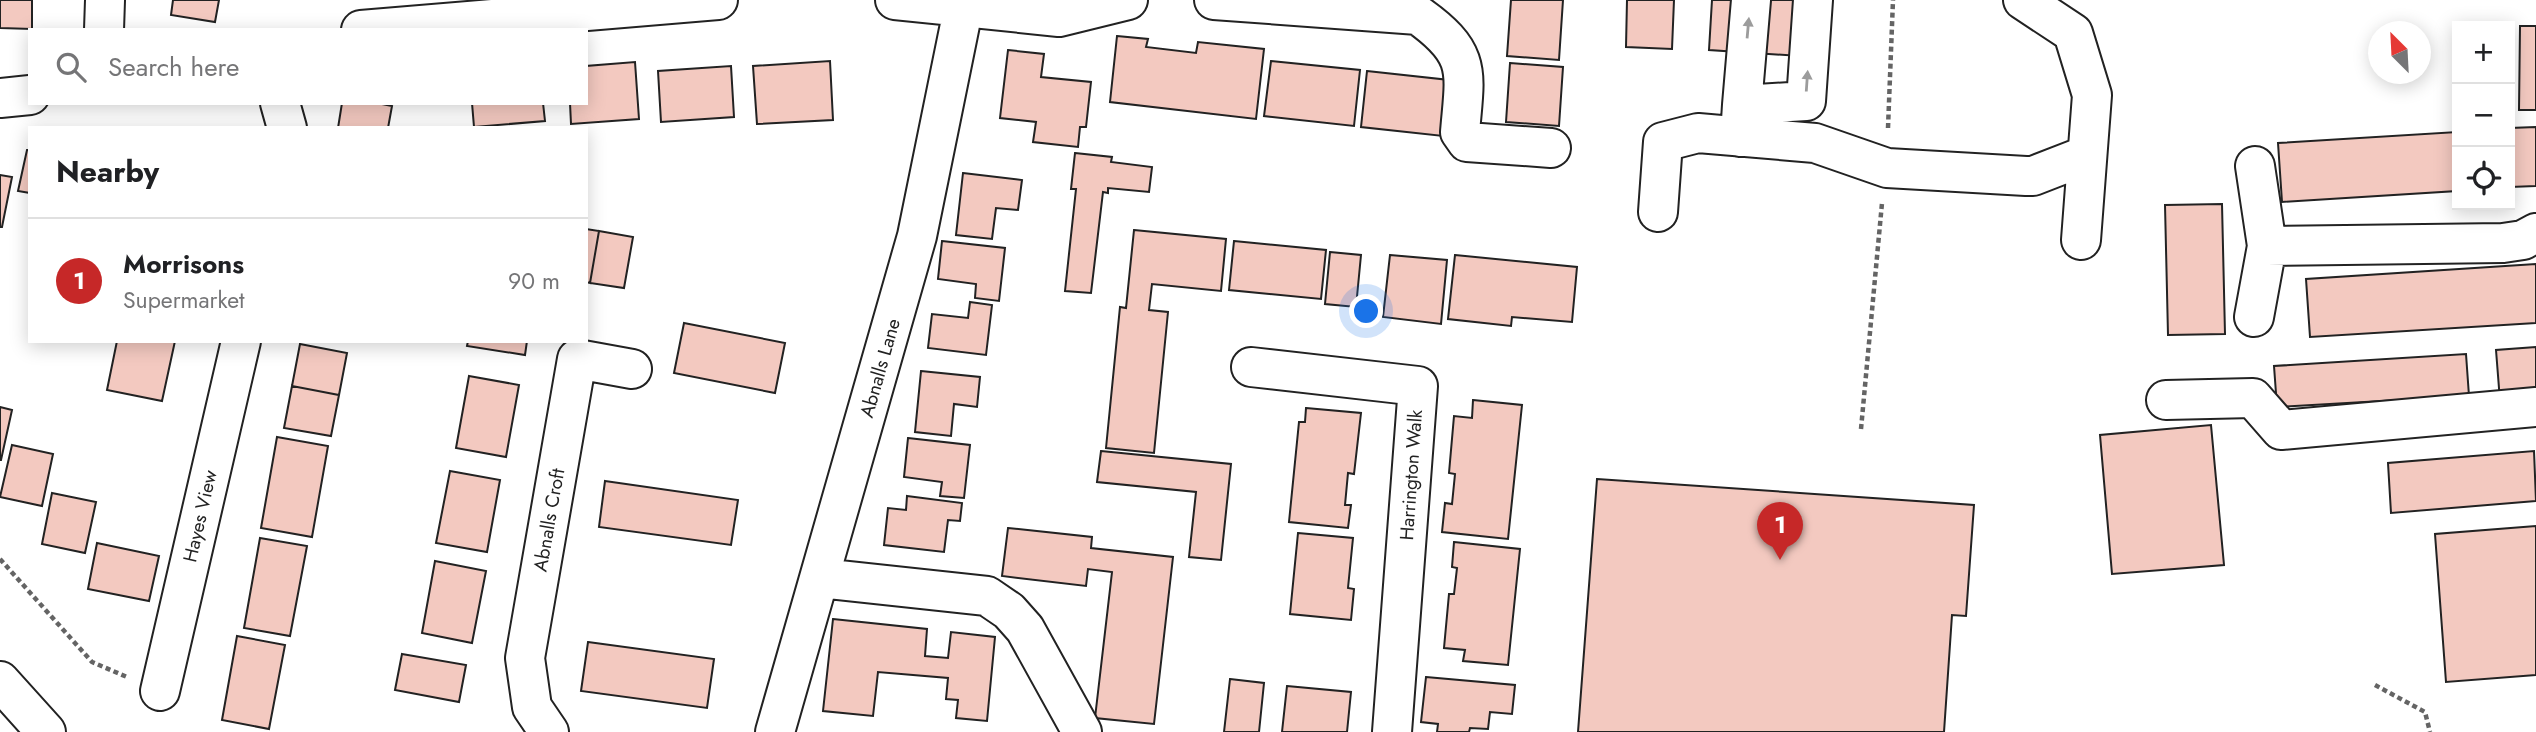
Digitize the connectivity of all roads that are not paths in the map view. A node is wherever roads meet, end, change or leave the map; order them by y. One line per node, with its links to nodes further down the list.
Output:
1 (105, 0): 10 (main road)
2 (718, 0): 11 (main road)
3 (895, 0): 9 (main road)
4 (1214, 0): 17 (main road)
5 (1751, 0): 15 (main road, one-way to 5)
6 (1813, 0): 15 (main road, one-way to 6)
7 (2022, 0): 18 (main road)
8 (1121, 1): 9 (main road)
9 (964, 3): 30 (main road, Abnalls Lane)
10 (104, 28)
11 (385, 28)
12 (28, 95): 13 (main road)
13 (0, 98)
14 (281, 105): 16 (main road)
15 (1741, 121): 18 (main road); 20 (main road)
16 (286, 126)
17 (1551, 148)
18 (2087, 155): 22 (main road)
19 (2255, 166): 23 (main road)
20 (1658, 212)
21 (2536, 233): 23 (main road)
22 (2081, 240)
23 (2267, 246): 24 (main road)
24 (2254, 317)
25 (241, 343): 32 (main road, Hayes View)
26 (1251, 367): 37 (main road, Harrington Walk)
27 (632, 369): 34 (main road, Abnalls Croft)
28 (2166, 400): 29 (main road)
29 (2536, 407)
30 (820, 578): 35 (main road, Abnalls Lane); 36 (main road)
31 (0, 681): 33 (main road)
32 (159, 691)
33 (46, 732)
34 (549, 732)
35 (775, 732)
36 (1082, 732)
37 (1392, 732)

